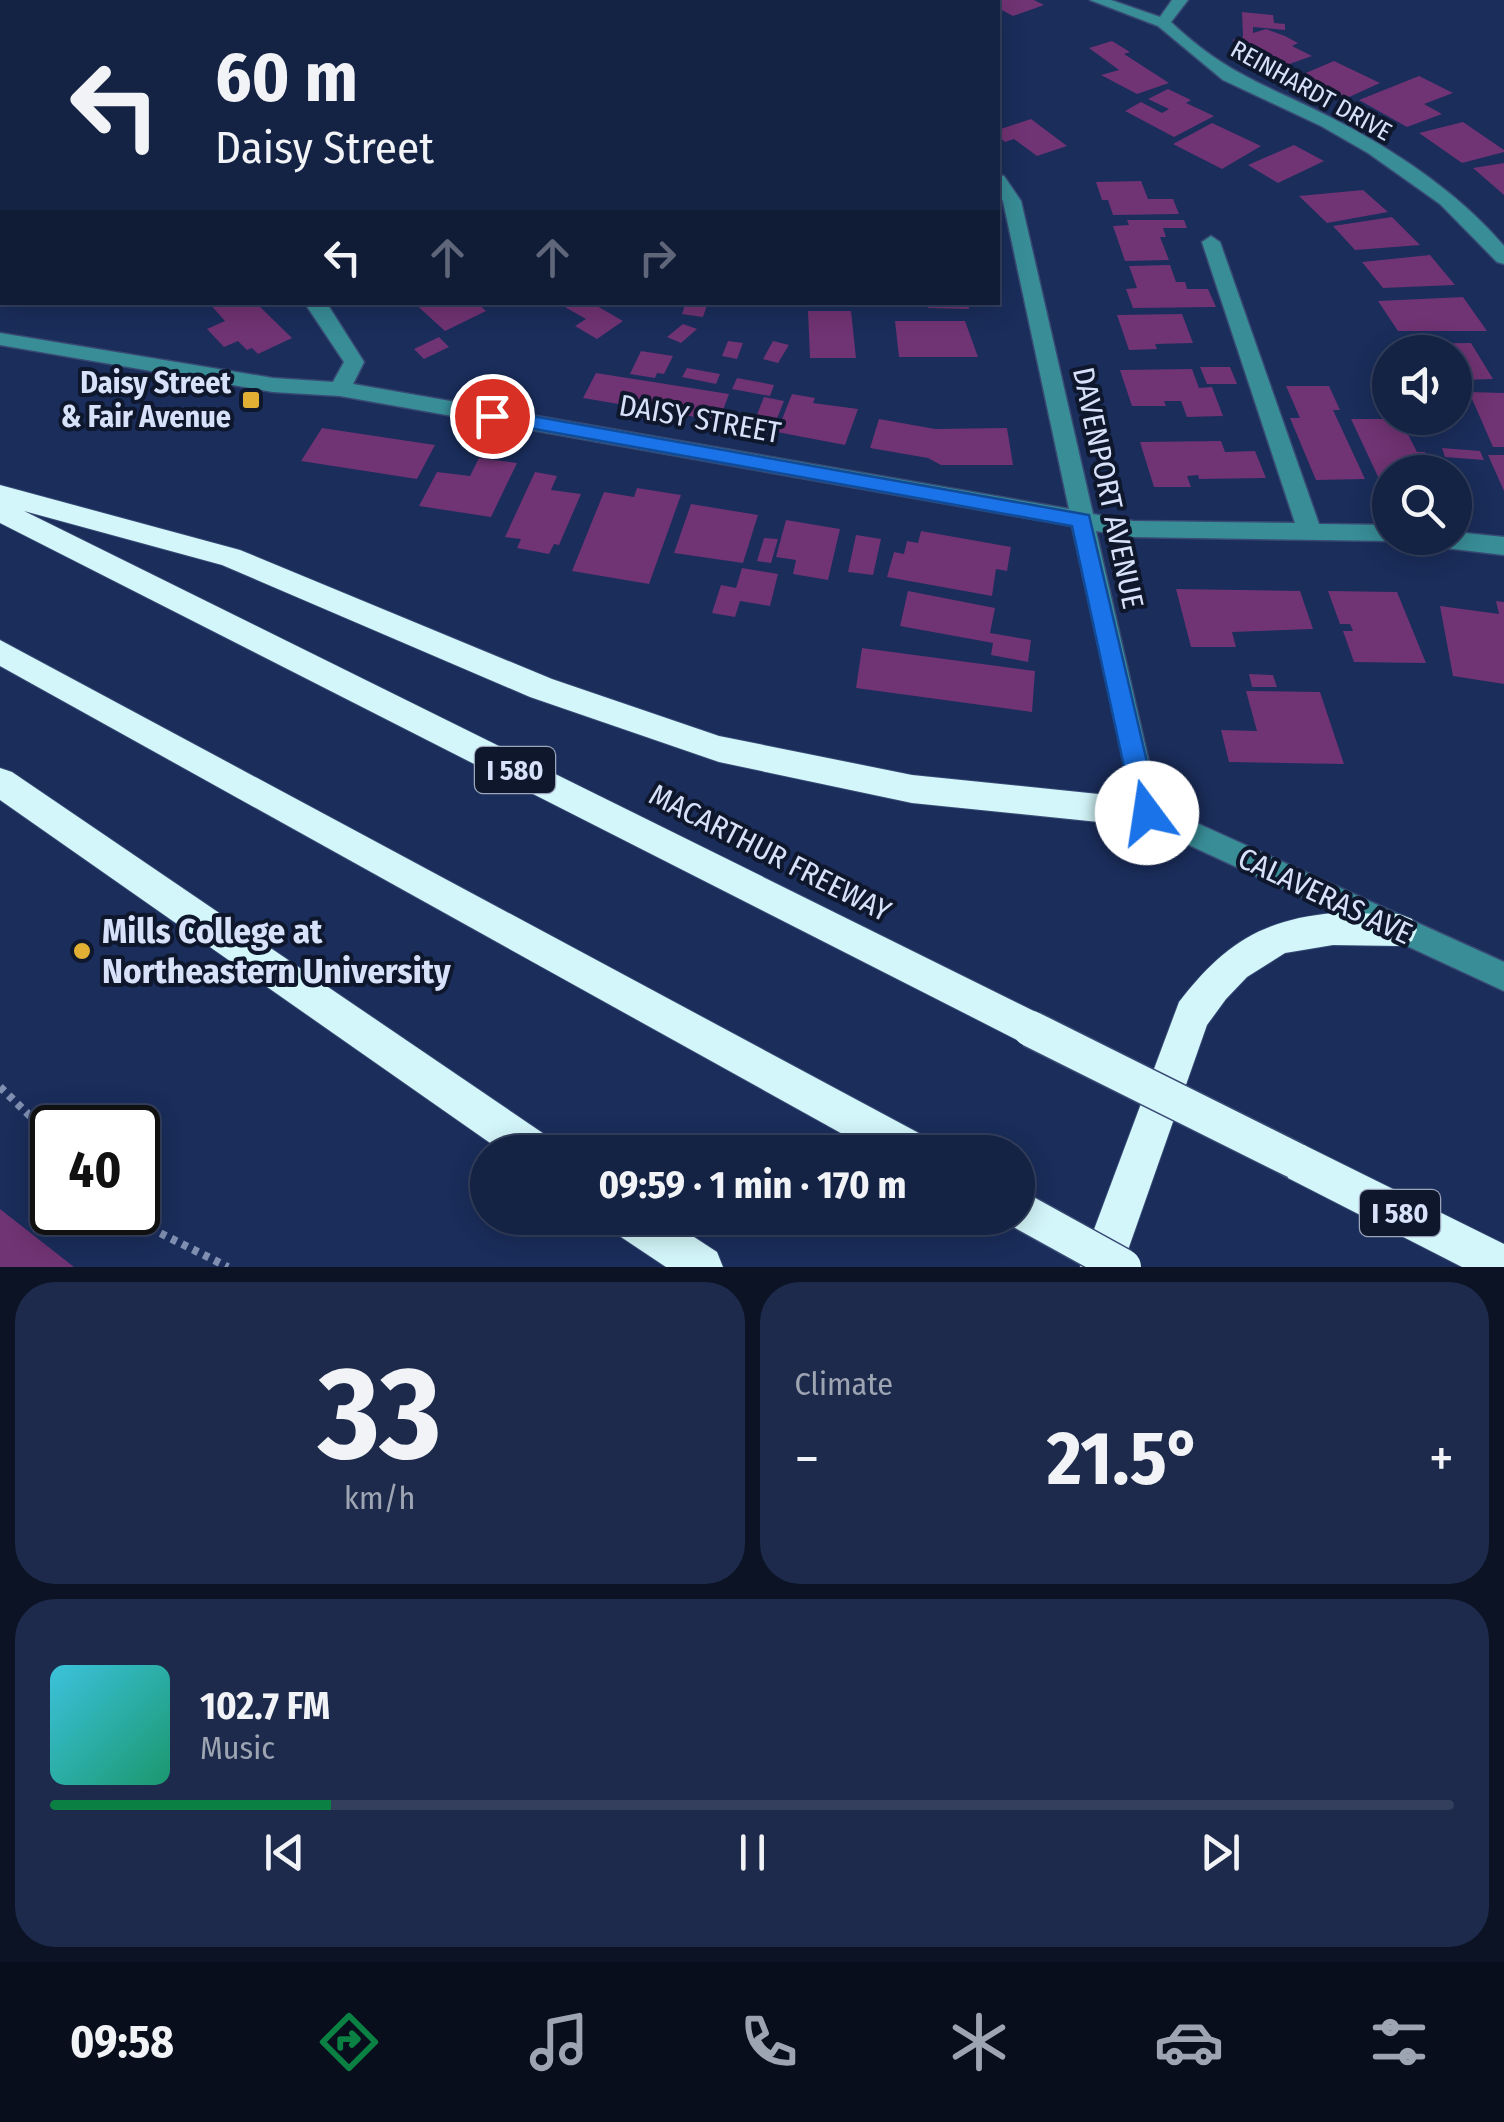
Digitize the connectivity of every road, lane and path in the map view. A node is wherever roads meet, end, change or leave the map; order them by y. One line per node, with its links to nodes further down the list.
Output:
1 (1097, 0): 3 (street)
2 (1180, 0): 3 (street)
3 (1163, 24): 6 (street, REINHARDT DRIVE)
4 (1000, 183): 12 (street, DAVENPORT AVENUE)
5 (1211, 242): 13 (street)
6 (1504, 258)
7 (317, 305): 9 (street)
8 (0, 339): 9 (street, DAISY STREET)
9 (340, 389): 12 (street, DAISY STREET)
10 (0, 494): 19 (highway)
11 (0, 510): 26 (highway, MACARTHUR FREEWAY / I 580, bridge)
12 (1082, 520): 13 (street, DAISY STREET); 19 (street, DAVENPORT AVENUE)
13 (1310, 529): 14 (street, DAISY STREET)
14 (1372, 532)
15 (1472, 543): 16 (street)
16 (1504, 546)
17 (0, 652): 25 (highway)
18 (0, 782): 24 (highway)
19 (1147, 813): 20 (street, CALAVERAS AVE)
20 (1399, 930): 21 (street, CALAVERAS AVE); 34 (highway)
21 (1504, 977)
22 (0, 1087): 23 (path)
23 (30, 1115)
24 (511, 1135)
25 (883, 1135)
26 (1296, 1161): 30 (highway); 31 (highway, MACARTHUR FREEWAY / I 580)
27 (1035, 1218): 35 (highway, bridge)
28 (160, 1233): 32 (path)
29 (655, 1235): 33 (highway)
30 (1504, 1242)
31 (1504, 1266)
32 (228, 1267)
33 (702, 1267)
34 (1101, 1267)
35 (1123, 1267)

